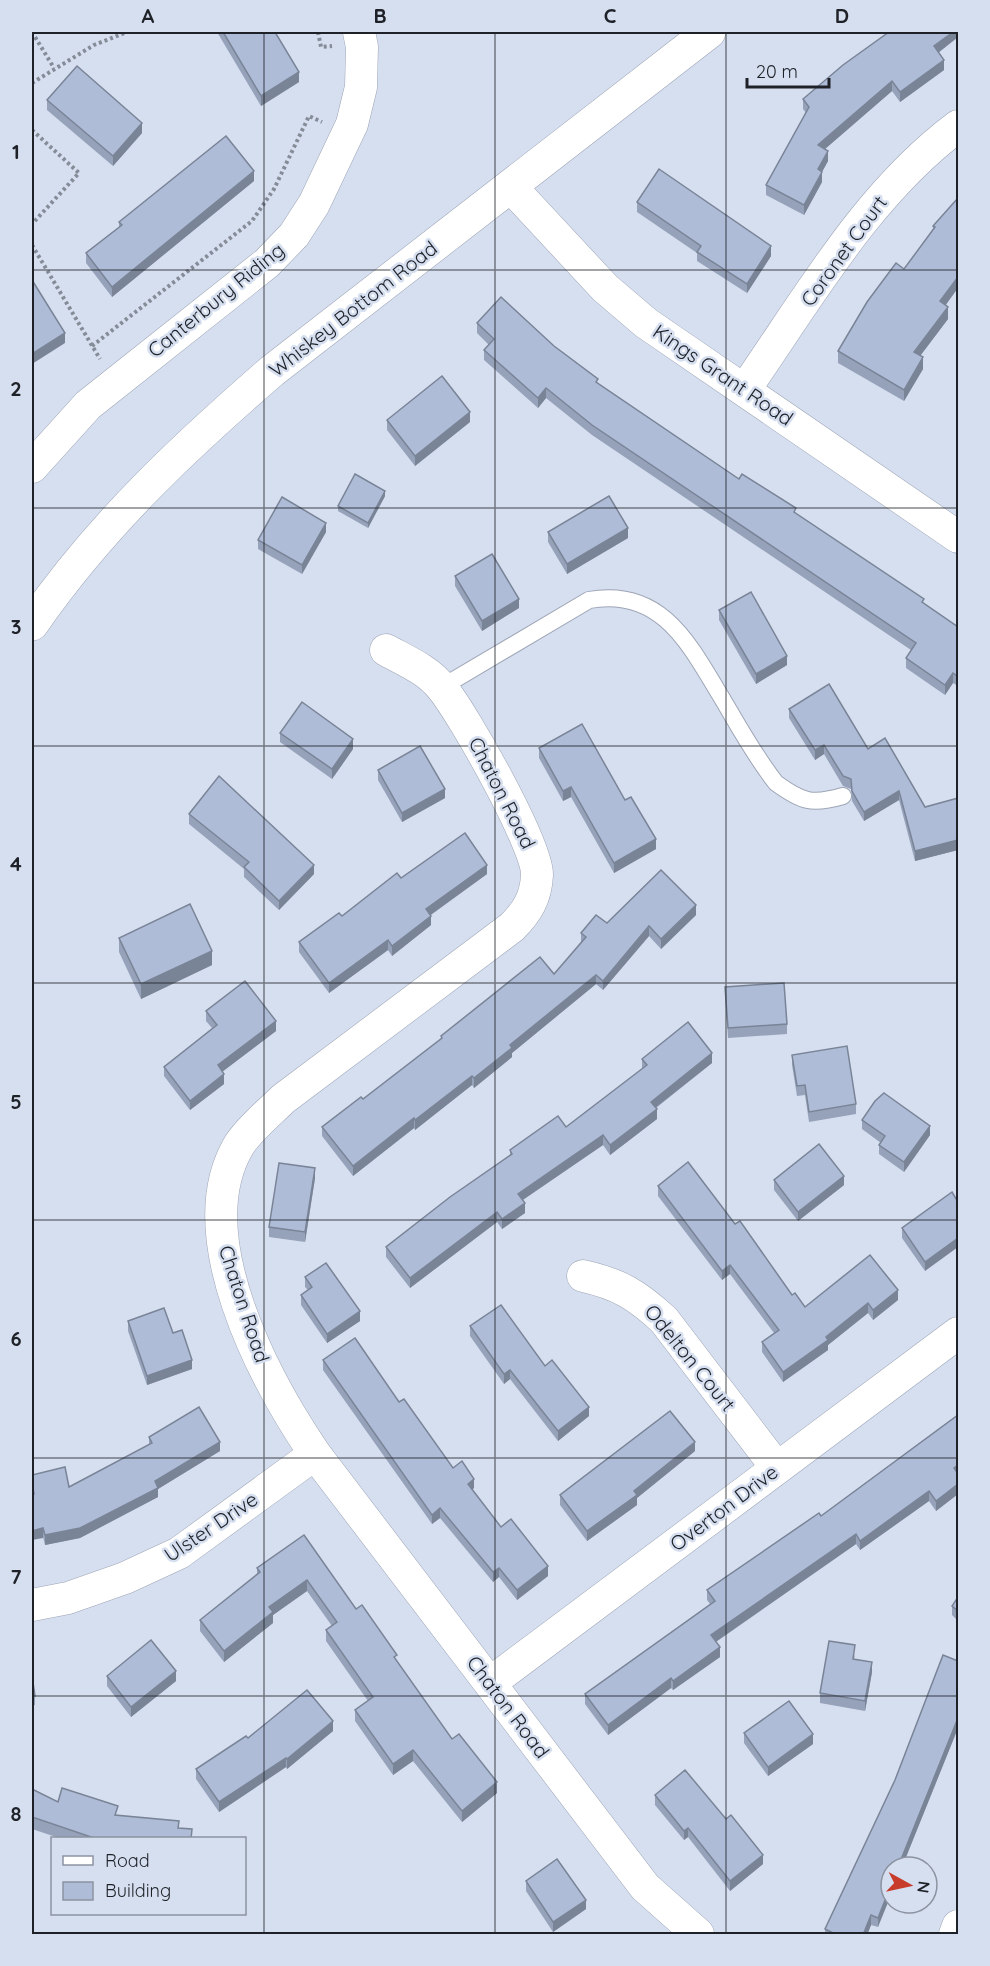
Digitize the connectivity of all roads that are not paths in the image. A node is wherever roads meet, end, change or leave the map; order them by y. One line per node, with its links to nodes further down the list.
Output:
1 (709, 32): 4 (street, Whiskey Bottom Road)
2 (350, 38): 6 (street, Canterbury Riding)
3 (958, 126): 5 (street, Coronet Court)
4 (511, 187): 5 (street, Kings Grant Road); 8 (street, Whiskey Bottom Road)
5 (745, 389): 7 (street, Kings Grant Road)
6 (32, 467)
7 (958, 537)
8 (32, 624)
9 (386, 650): 10 (street, Chaton Road)
10 (442, 687): 11 (lane); 14 (street, Chaton Road)
11 (843, 796)
12 (583, 1276): 15 (street, Odelton Court)
13 (958, 1334): 15 (street, Overton Drive)
14 (315, 1454): 16 (street, Ulster Drive); 17 (street, Chaton Road)
15 (777, 1468): 17 (street, Overton Drive)
16 (32, 1605)
17 (490, 1683): 19 (street, Chaton Road)
18 (958, 1926): 20 (street)
19 (698, 1935)
20 (955, 1935)

